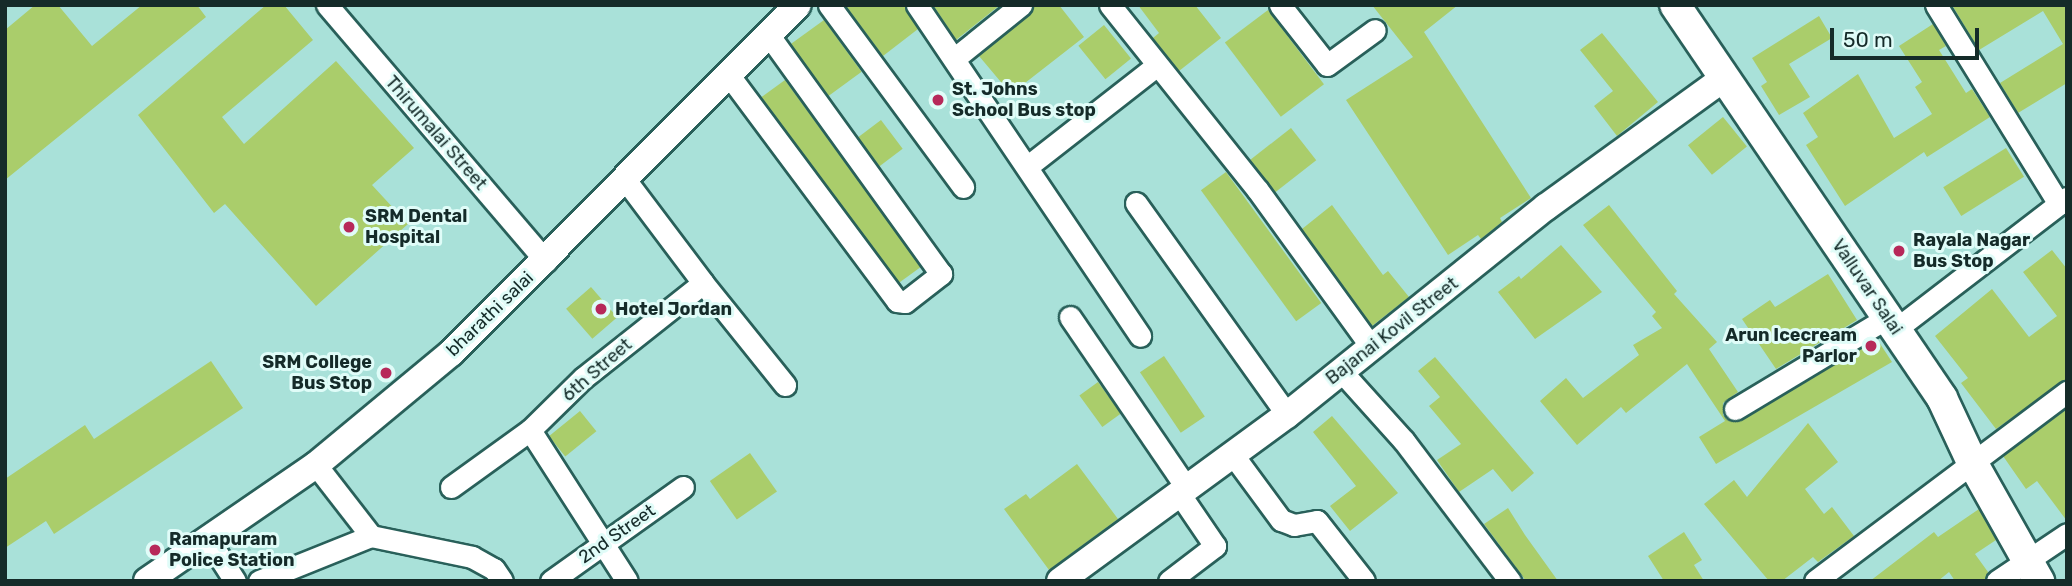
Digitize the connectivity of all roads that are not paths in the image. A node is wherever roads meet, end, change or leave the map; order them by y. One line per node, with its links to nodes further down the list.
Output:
1 (327, 5): 21 (street, Thirumalai Street)
2 (798, 5): 11 (street, bharathi salai)
3 (829, 5): 18 (street)
4 (917, 5): 12 (street)
5 (1021, 5): 12 (street)
6 (1111, 5): 13 (street)
7 (1280, 5): 10 (street)
8 (1675, 5): 15 (main road, Valluvar Salai)
9 (1936, 5): 19 (street)
10 (1375, 30)
11 (768, 34): 14 (street, bharathi salai); 14 (street)
12 (955, 58): 16 (street)
13 (1156, 66): 16 (street); 26 (street)
14 (728, 74): 17 (street, bharathi salai)
15 (1723, 79): 24 (main road, Valluvar Salai); 26 (street, Bajanai Kovil Street)
16 (1028, 166): 25 (street)
17 (624, 178): 21 (street, bharathi salai); 22 (street)
18 (963, 187)
19 (2063, 201): 24 (street)
20 (1136, 204): 31 (street)
21 (546, 261): 35 (street, bharathi salai)
22 (703, 283): 28 (street); 32 (street, 6th Street)
23 (1070, 317): 38 (street)
24 (1892, 323): 30 (street); 34 (main road, Valluvar Salai)
25 (1140, 336)
26 (1372, 348): 27 (street, Bajanai Kovil Street)
27 (1341, 371): 31 (street, Bajanai Kovil Street); 53 (street)
28 (785, 385)
29 (2067, 392): 34 (street)
30 (1735, 409)
31 (1287, 415): 33 (street, Bajanai Kovil Street)
32 (530, 430): 36 (street, 6th Street); 42 (street)
33 (1233, 455): 38 (street, Bajanai Kovil Street); 52 (street)
34 (1972, 462): 43 (main road, Valluvar Salai); 54 (street)
35 (316, 465): 40 (street); 41 (street, bharathi salai)
36 (451, 487)
37 (684, 487): 42 (street, 2nd Street)
38 (1183, 490): 50 (street, Bajanai Kovil Street); 51 (street)
39 (2067, 534): 43 (street)
40 (371, 536): 46 (street); 47 (street)
41 (208, 539): 44 (street, bharathi salai); 45 (street)
42 (603, 543): 48 (street, 2nd Street); 49 (street)
43 (2033, 572): 55 (street)
44 (147, 581)
45 (235, 581)
46 (259, 581)
47 (502, 581)
48 (551, 581)
49 (627, 581)
50 (1060, 581)
51 (1169, 581)
52 (1364, 581)
53 (1510, 581)
54 (1815, 581)
55 (1997, 581)

